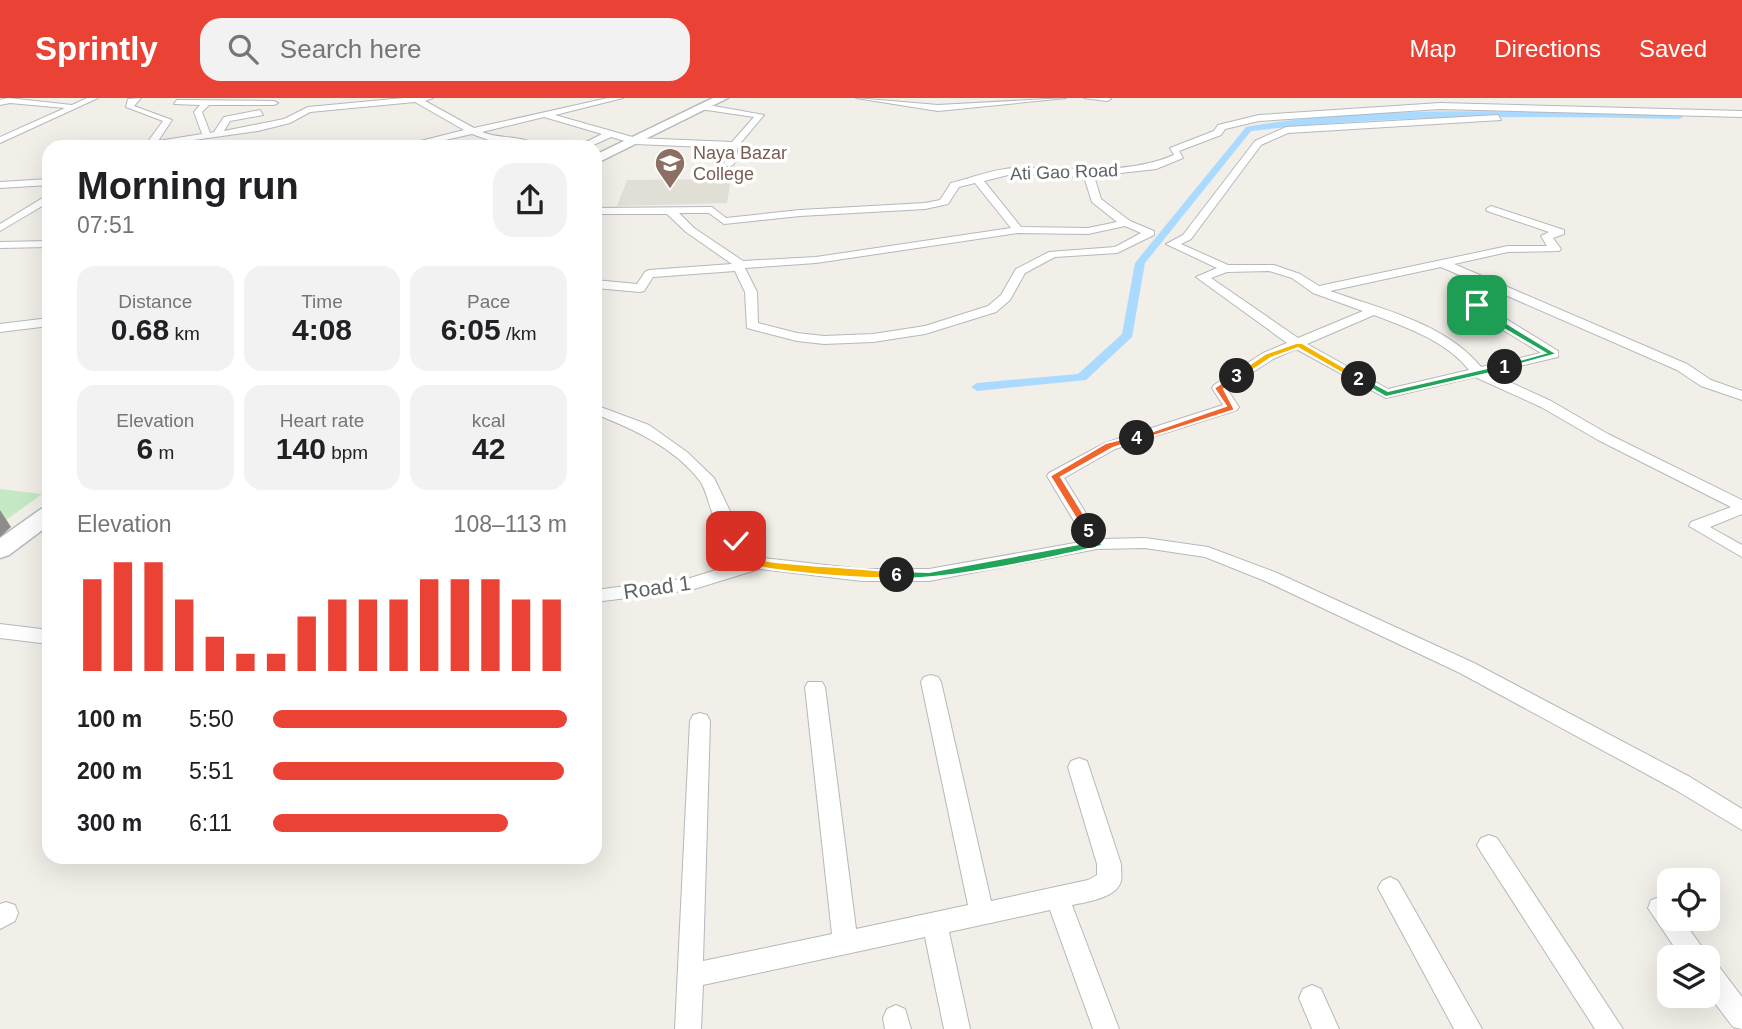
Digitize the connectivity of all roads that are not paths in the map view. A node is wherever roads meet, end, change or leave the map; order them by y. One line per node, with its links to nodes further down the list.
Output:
1 (94, 98): 15 (street)
2 (137, 98): 25 (street)
3 (619, 98): 19 (street)
4 (722, 98): 16 (main road)
5 (860, 98): 6 (street)
6 (1062, 98)
7 (1087, 98): 8 (street)
8 (1107, 99)
9 (1661, 99): 17 (street)
10 (424, 100): 20 (street); 22 (street)
11 (274, 101): 14 (street); 22 (street)
12 (177, 102): 14 (street)
13 (0, 103): 15 (street)
14 (205, 103): 23 (street)
15 (72, 106): 24 (street)
16 (704, 107): 30 (main road); 31 (street)
17 (1687, 113): 18 (street, Ati Gao Road); 34 (street, Ati Gao Road); 49 (street)
18 (1742, 114)
19 (544, 115): 20 (street); 21 (street)
20 (472, 131): 27 (street); 28 (street)
21 (610, 134): 29 (street); 30 (street)
22 (217, 135): 23 (street)
23 (206, 136): 26 (street)
24 (0, 140)
25 (155, 140)
26 (184, 140)
27 (433, 140)
28 (498, 140)
29 (597, 140)
30 (635, 141): 31 (street); 32 (main road)
31 (734, 145): 33 (street)
32 (602, 157)
33 (729, 164)
34 (1088, 174): 35 (street, Ati Gao Road); 42 (street)
35 (978, 180): 40 (street, Ati Gao Road); 44 (street)
36 (42, 182): 37 (street)
37 (0, 185)
38 (42, 207): 43 (street)
39 (1491, 209): 47 (street)
40 (669, 210): 41 (street); 48 (street)
41 (602, 211)
42 (1126, 223): 44 (street); 48 (street)
43 (0, 228)
44 (1018, 230): 48 (street)
45 (42, 244): 46 (street)
46 (0, 245)
47 (1440, 262): 51 (street); 58 (street)
48 (740, 266): 50 (street)
49 (1226, 269): 51 (street); 56 (street)
50 (602, 285)
51 (1317, 290): 53 (street)
52 (1477, 305): 57 (street)
53 (1376, 310): 56 (street); 57 (street)
54 (42, 323): 55 (street)
55 (0, 328)
56 (1299, 345): 57 (street); 62 (street)
57 (1479, 374): 60 (street)
58 (1742, 396)
59 (602, 412): 65 (street)
60 (1742, 507): 64 (street)
61 (42, 519): 63 (main road)
62 (1097, 544): 65 (street); 73 (street)
63 (0, 550)
64 (1742, 552)
65 (758, 563): 66 (street, Road 1)
66 (602, 595)
67 (0, 631): 68 (street)
68 (42, 636)
69 (930, 682): 77 (street)
70 (815, 687): 79 (street)
71 (700, 721): 80 (street)
72 (1079, 767): 76 (street)
73 (1742, 821)
74 (1489, 845): 89 (street)
75 (1390, 888): 88 (street)
76 (1057, 897): 77 (street); 86 (street)
77 (982, 914): 78 (street)
78 (935, 924): 79 (street); 85 (street)
79 (845, 943): 80 (street)
80 (690, 976): 84 (street)
81 (1720, 989): 83 (street)
82 (1312, 998): 87 (street)
83 (1742, 1018)
84 (688, 1029)
85 (957, 1029)
86 (1106, 1029)
87 (1326, 1029)
88 (1469, 1029)
89 (1610, 1029)

